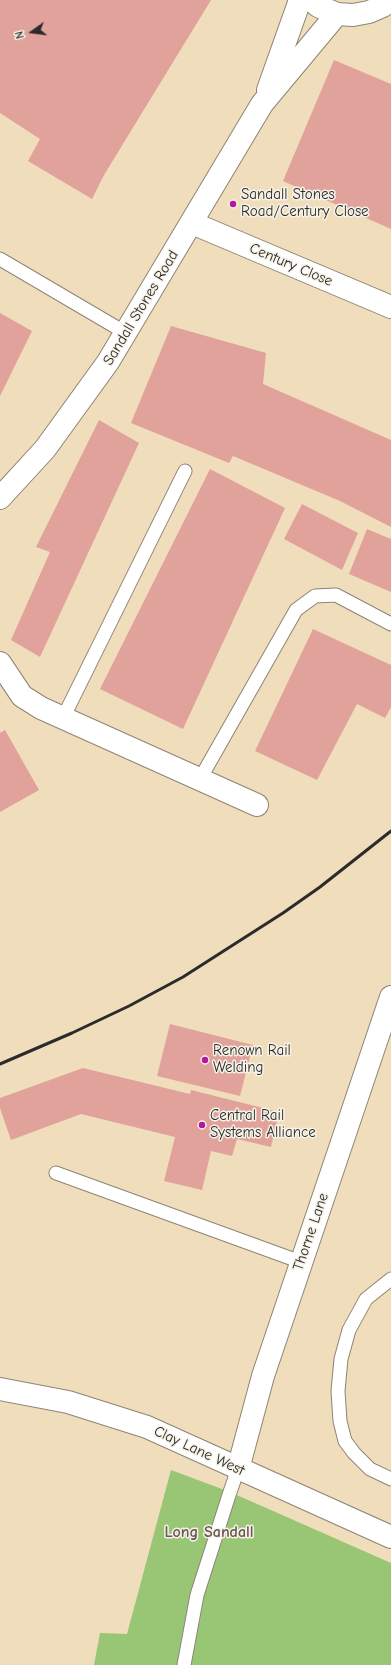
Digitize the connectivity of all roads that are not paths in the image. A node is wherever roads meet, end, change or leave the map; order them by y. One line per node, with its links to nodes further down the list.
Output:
1 (300, 0): 5 (street, Sandall Stones Road)
2 (311, 0): 4 (street)
3 (388, 5): 4 (street)
4 (338, 14): 5 (street, Sandall Stones Road)
5 (262, 104): 6 (street, Sandall Stones Road)
6 (192, 223): 8 (street, Century Close); 9 (street, Sandall Stones Road)
7 (0, 259): 9 (lane)
8 (391, 307)
9 (126, 332): 11 (street, Sandall Stones Road)
10 (185, 471): 14 (lane)
11 (0, 498)
12 (391, 624): 15 (lane)
13 (0, 663): 14 (street)
14 (63, 718): 15 (street)
15 (200, 779): 16 (street)
16 (257, 805)
17 (391, 997): 19 (street, Thorne Lane)
18 (56, 1173): 19 (lane)
19 (301, 1262): 22 (street, Thorne Lane)
20 (391, 1279): 23 (lane)
21 (0, 1389): 22 (street, Clay Lane West)
22 (238, 1469): 24 (street, Clay Lane West); 25 (lane)
23 (391, 1479)
24 (391, 1537)
25 (184, 1665)

